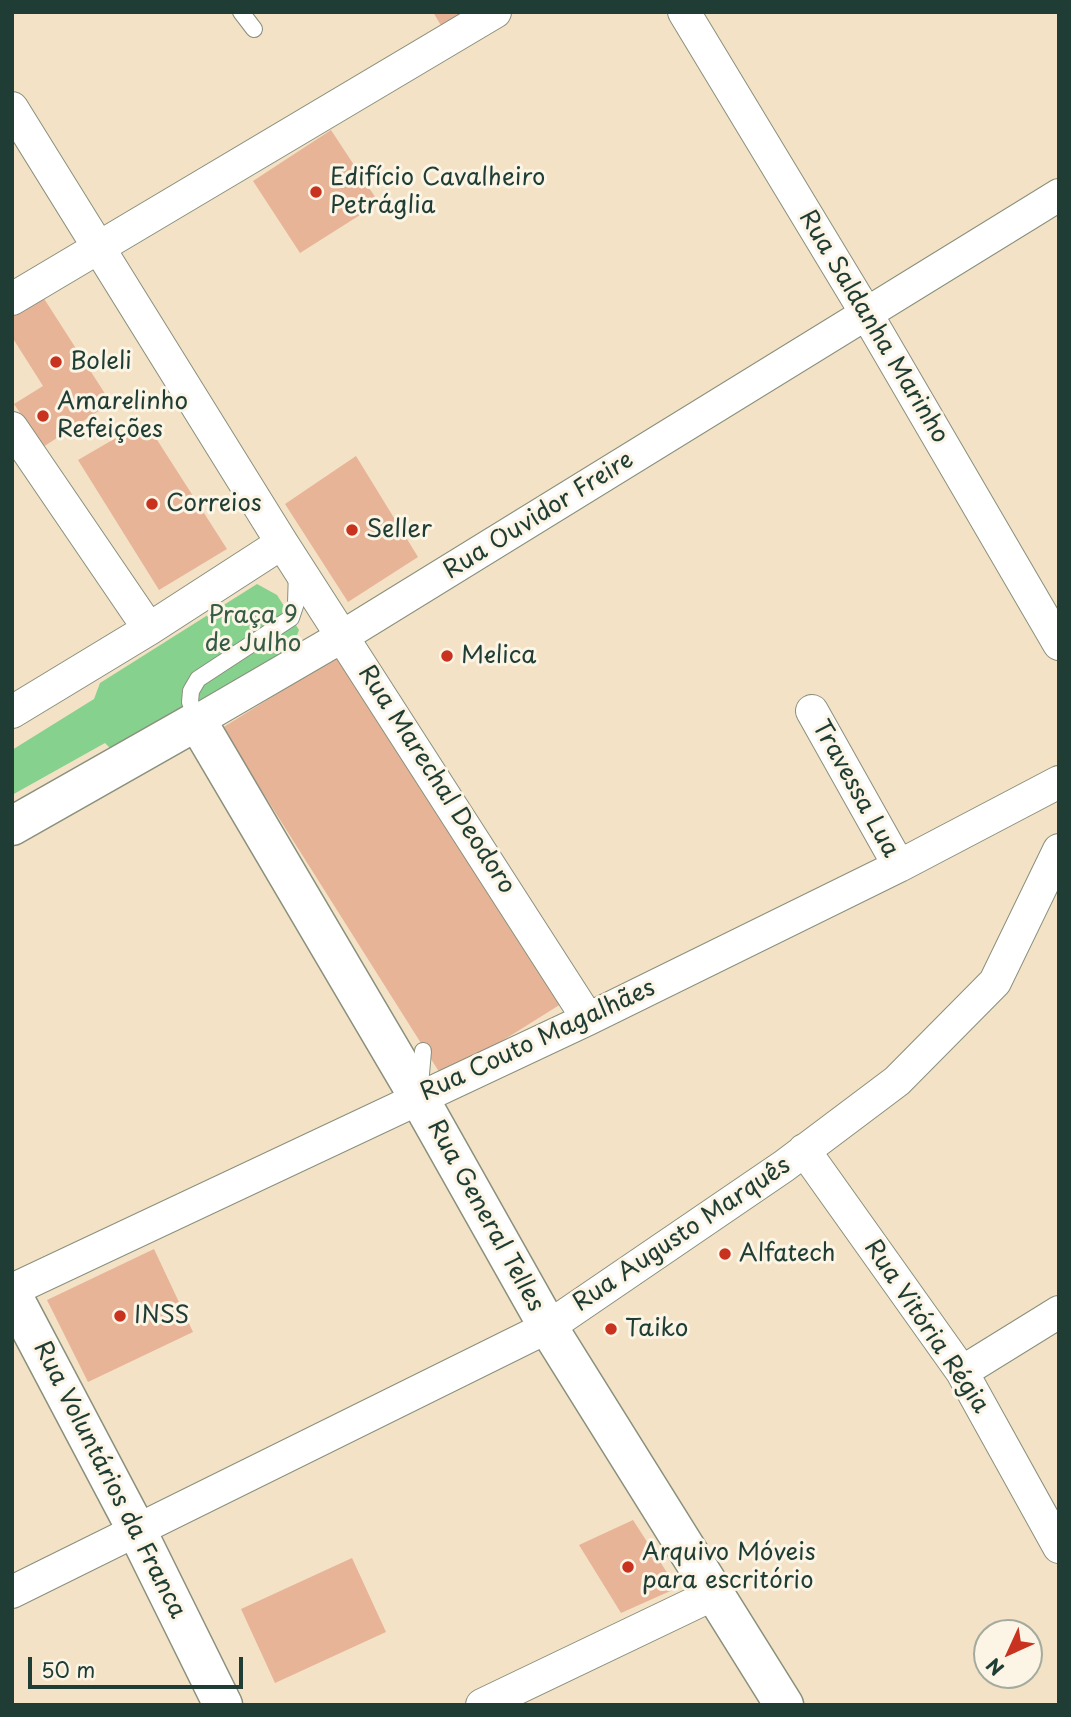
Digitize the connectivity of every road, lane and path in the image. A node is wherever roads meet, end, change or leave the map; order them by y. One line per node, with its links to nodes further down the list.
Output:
1 (241, 12): 4 (lane)
2 (495, 12): 7 (street)
3 (684, 12): 9 (street, Rua Saldanha Marinho)
4 (254, 29)
5 (12, 108): 7 (street, Rua Marechal Deodoro)
6 (1059, 194): 9 (street, Rua Ouvidor Freire)
7 (100, 247): 8 (street); 11 (street, Rua Marechal Deodoro)
8 (12, 299)
9 (866, 313): 13 (street, Rua Ouvidor Freire); 14 (street, Rua Saldanha Marinho)
10 (12, 428): 12 (street)
11 (290, 554): 12 (street); 13 (street, Rua Marechal Deodoro); 17 (lane)
12 (149, 629): 16 (street)
13 (343, 636): 17 (street, Rua Ouvidor Freire); 22 (street, Rua Marechal Deodoro)
14 (1059, 644)
15 (812, 711): 21 (street, Travessa Lua)
16 (12, 712)
17 (197, 721): 19 (street, Rua Ouvidor Freire); 24 (street, Rua General Telles)
18 (1059, 782): 21 (street, Rua Couto Magalhães)
19 (12, 826)
20 (1059, 850): 25 (street, Rua Augusto Marquês)
21 (899, 866): 22 (street, Rua Couto Magalhães)
22 (588, 1019): 24 (street, Rua Couto Magalhães)
23 (423, 1051): 24 (lane)
24 (419, 1098): 26 (street, Rua Couto Magalhães); 28 (street, Rua General Telles)
25 (804, 1150): 28 (street, Rua Augusto Marquês); 29 (street, Rua Vitória Régia)
26 (12, 1292): 30 (street, Rua Voluntários da Franca)
27 (1059, 1311): 29 (street)
28 (548, 1327): 30 (street, Rua Augusto Marquês); 33 (street, Rua General Telles)
29 (962, 1372): 31 (street, Rua Vitória Régia)
30 (136, 1529): 32 (street, Rua Augusto Marquês); 34 (street, Rua Voluntários da Franca)
31 (1059, 1547)
32 (12, 1592)
33 (714, 1594): 35 (street); 36 (street, Rua General Telles)
34 (223, 1705)
35 (482, 1705)
36 (784, 1705)

